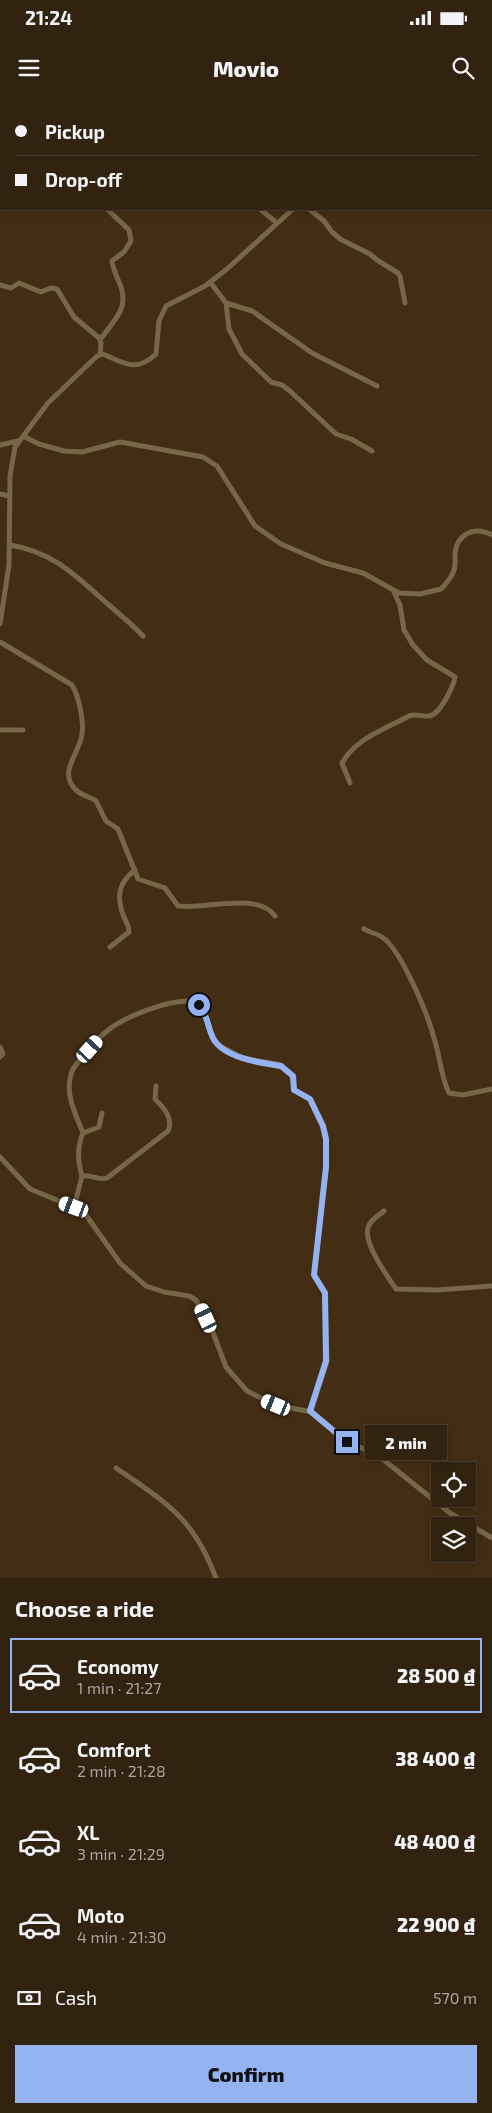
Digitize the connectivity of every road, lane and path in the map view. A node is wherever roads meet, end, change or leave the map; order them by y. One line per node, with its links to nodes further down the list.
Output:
1 (108, 210): 10 (street)
2 (261, 210): 5 (street)
3 (292, 210): 5 (street)
4 (310, 210): 9 (street)
5 (277, 223): 6 (street)
6 (210, 282): 8 (street); 11 (street)
7 (0, 285): 10 (street)
8 (226, 303): 12 (street); 16 (street)
9 (405, 303)
10 (100, 340): 11 (street)
11 (100, 355): 13 (street)
12 (377, 386)
13 (23, 436): 14 (street); 21 (street)
14 (18, 441): 15 (street); 18 (street)
15 (0, 445)
16 (372, 450)
17 (0, 494): 18 (street)
18 (9, 496): 20 (street)
19 (492, 535): 21 (street)
20 (10, 545): 22 (street); 23 (street)
21 (393, 590): 27 (street)
22 (0, 624)
23 (143, 636)
24 (0, 642): 28 (street)
25 (0, 730): 26 (street)
26 (23, 730)
27 (350, 783)
28 (135, 870): 29 (street); 31 (street)
29 (275, 916)
30 (364, 929): 35 (street)
31 (110, 947)
32 (0, 1046): 33 (street)
33 (0, 1057)
34 (156, 1086): 39 (street)
35 (492, 1089)
36 (102, 1113): 37 (street)
37 (83, 1133): 39 (street); 43 (street)
38 (0, 1157): 40 (street)
39 (82, 1176): 40 (street)
40 (74, 1207): 43 (street)
41 (384, 1211): 42 (street)
42 (492, 1286)
43 (310, 1411): 45 (street)
44 (116, 1468): 46 (street)
45 (492, 1538)
46 (216, 1578)

